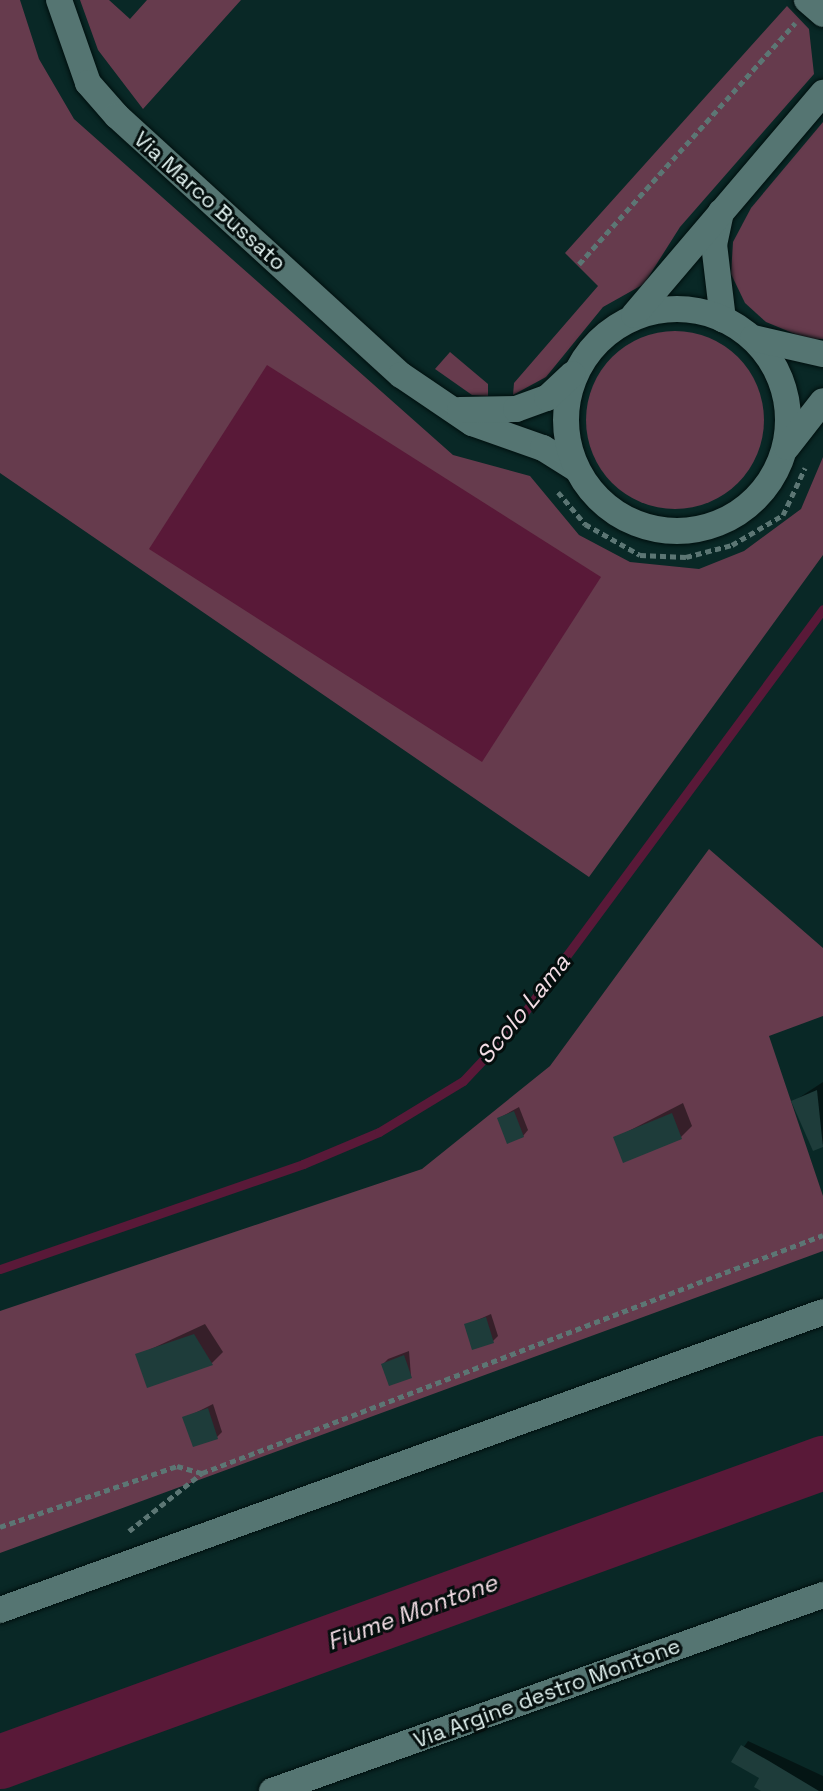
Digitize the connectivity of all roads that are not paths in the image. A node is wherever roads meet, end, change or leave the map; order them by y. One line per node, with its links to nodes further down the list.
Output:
1 (59, 0): 10 (street, Via Marco Bussato)
2 (823, 93): 3 (street)
3 (721, 212): 4 (street); 5 (street)
4 (723, 319): 5 (street); 6 (street)
5 (624, 322): 8 (street)
6 (752, 337): 7 (street); 11 (street)
7 (823, 354)
8 (577, 370): 10 (street); 12 (street)
9 (823, 401): 11 (street)
10 (444, 408): 12 (street, Via Marco Bussato)
11 (787, 447): 12 (street)
12 (576, 469)
13 (823, 1312): 15 (street)
14 (823, 1595): 16 (street, Via Argine destro Montone)
15 (0, 1610)
16 (272, 1791)

